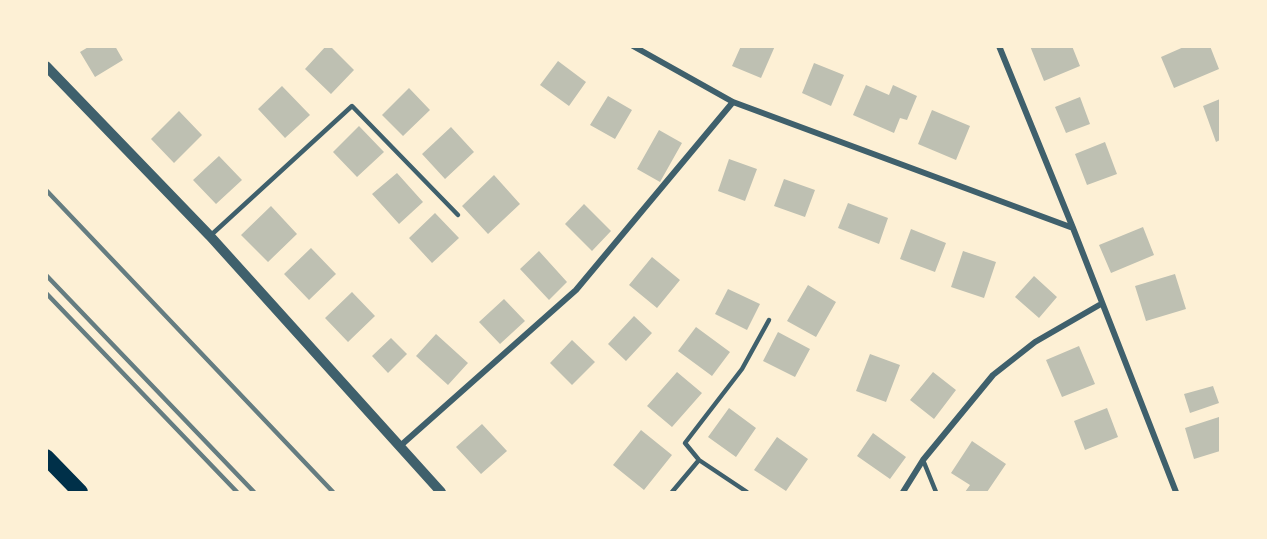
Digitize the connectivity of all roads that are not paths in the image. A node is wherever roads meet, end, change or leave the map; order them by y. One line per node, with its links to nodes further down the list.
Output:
1 (633, 46): 4 (street)
2 (999, 46): 6 (street)
3 (46, 66): 7 (street)
4 (733, 102): 6 (street); 10 (street)
5 (458, 215): 7 (lane)
6 (1073, 228): 8 (street)
7 (210, 236): 10 (street)
8 (1101, 304): 13 (street); 20 (street)
9 (769, 320): 12 (lane)
10 (399, 447): 15 (street)
11 (46, 458): 14 (highway)
12 (699, 460): 16 (lane); 17 (lane)
13 (923, 460): 18 (street); 19 (lane)
14 (80, 492)
15 (441, 492)
16 (672, 492)
17 (747, 492)
18 (903, 492)
19 (936, 492)
20 (1176, 492)

